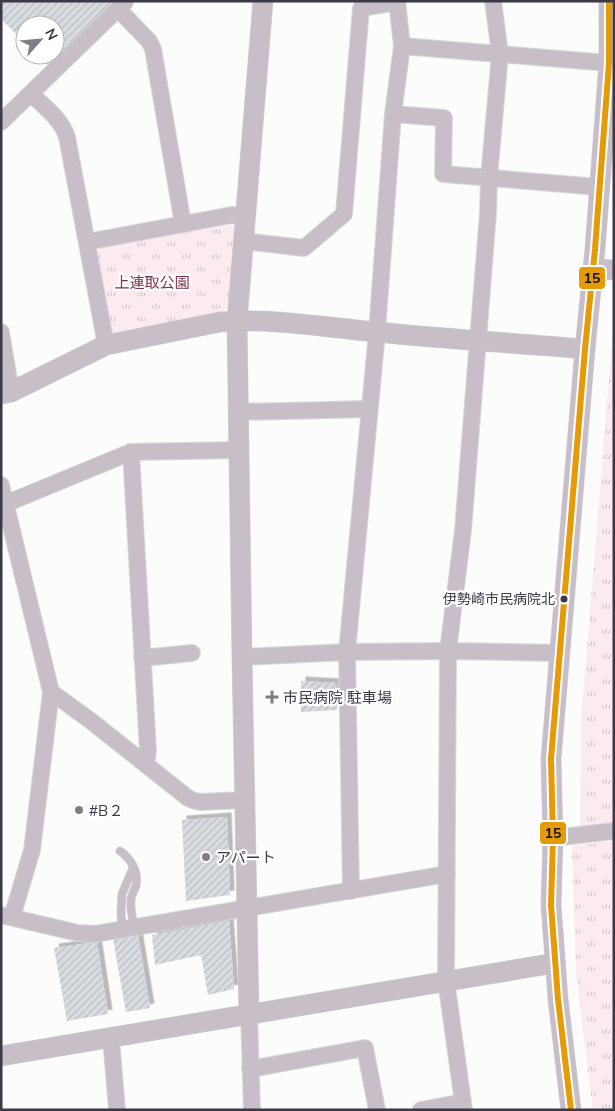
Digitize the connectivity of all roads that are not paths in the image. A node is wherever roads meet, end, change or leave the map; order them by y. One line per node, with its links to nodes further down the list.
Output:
1 (263, 1): 14 (street)
2 (397, 1): 6 (street); 16 (street)
3 (493, 1): 7 (street)
4 (609, 1): 8 (street)
5 (122, 5): 9 (street); 15 (street)
6 (402, 46): 7 (street); 10 (street)
7 (500, 54): 8 (street); 12 (street)
8 (609, 63): 13 (street)
9 (31, 94): 11 (street); 17 (street)
10 (393, 114): 12 (street); 22 (street)
11 (1, 122)
12 (489, 177): 13 (street); 23 (street)
13 (599, 187): 18 (street)
14 (246, 216): 15 (street); 16 (street)
15 (183, 224): 17 (street)
16 (243, 241): 20 (street)
17 (87, 242): 24 (street)
18 (593, 268): 19 (street); 25 (street)
19 (614, 270)
20 (237, 321): 22 (street); 24 (street); 28 (street)
21 (1, 332): 26 (street)
22 (377, 332): 23 (street); 27 (street)
23 (477, 340): 25 (street); 33 (street)
24 (106, 345): 26 (street)
25 (585, 349): 35 (street)
26 (6, 393)
27 (369, 409): 28 (street); 34 (street)
28 (238, 412): 29 (street)
29 (239, 450): 30 (street); 37 (street)
30 (131, 452): 32 (street); 38 (street)
31 (1, 486): 32 (street)
32 (5, 504): 39 (street)
33 (448, 651): 34 (street); 35 (street); 46 (street)
34 (347, 652): 37 (street); 47 (street)
35 (560, 652): 43 (street)
36 (192, 653): 38 (street)
37 (242, 657): 41 (street)
38 (142, 658): 40 (street)
39 (52, 692): 40 (street); 49 (street)
40 (146, 764): 41 (street)
41 (245, 800): 48 (street)
42 (614, 831): 43 (street)
43 (553, 838): 51 (street)
44 (120, 850): 45 (lane)
45 (133, 868): 50 (lane); 50 (lane)
46 (446, 874): 47 (street); 52 (street)
47 (351, 891): 48 (street)
48 (247, 908): 50 (street); 53 (street)
49 (7, 916): 50 (street)
50 (128, 929)
51 (555, 962): 52 (street); 62 (street)
52 (446, 980): 53 (street); 57 (street)
53 (249, 1014): 54 (street); 56 (street)
54 (111, 1038): 55 (street); 58 (street)
55 (1, 1056)
56 (250, 1069): 59 (street); 60 (street)
57 (463, 1106): 61 (street)
58 (117, 1110)
59 (252, 1110)
60 (377, 1110)
61 (421, 1110)
62 (571, 1110)

